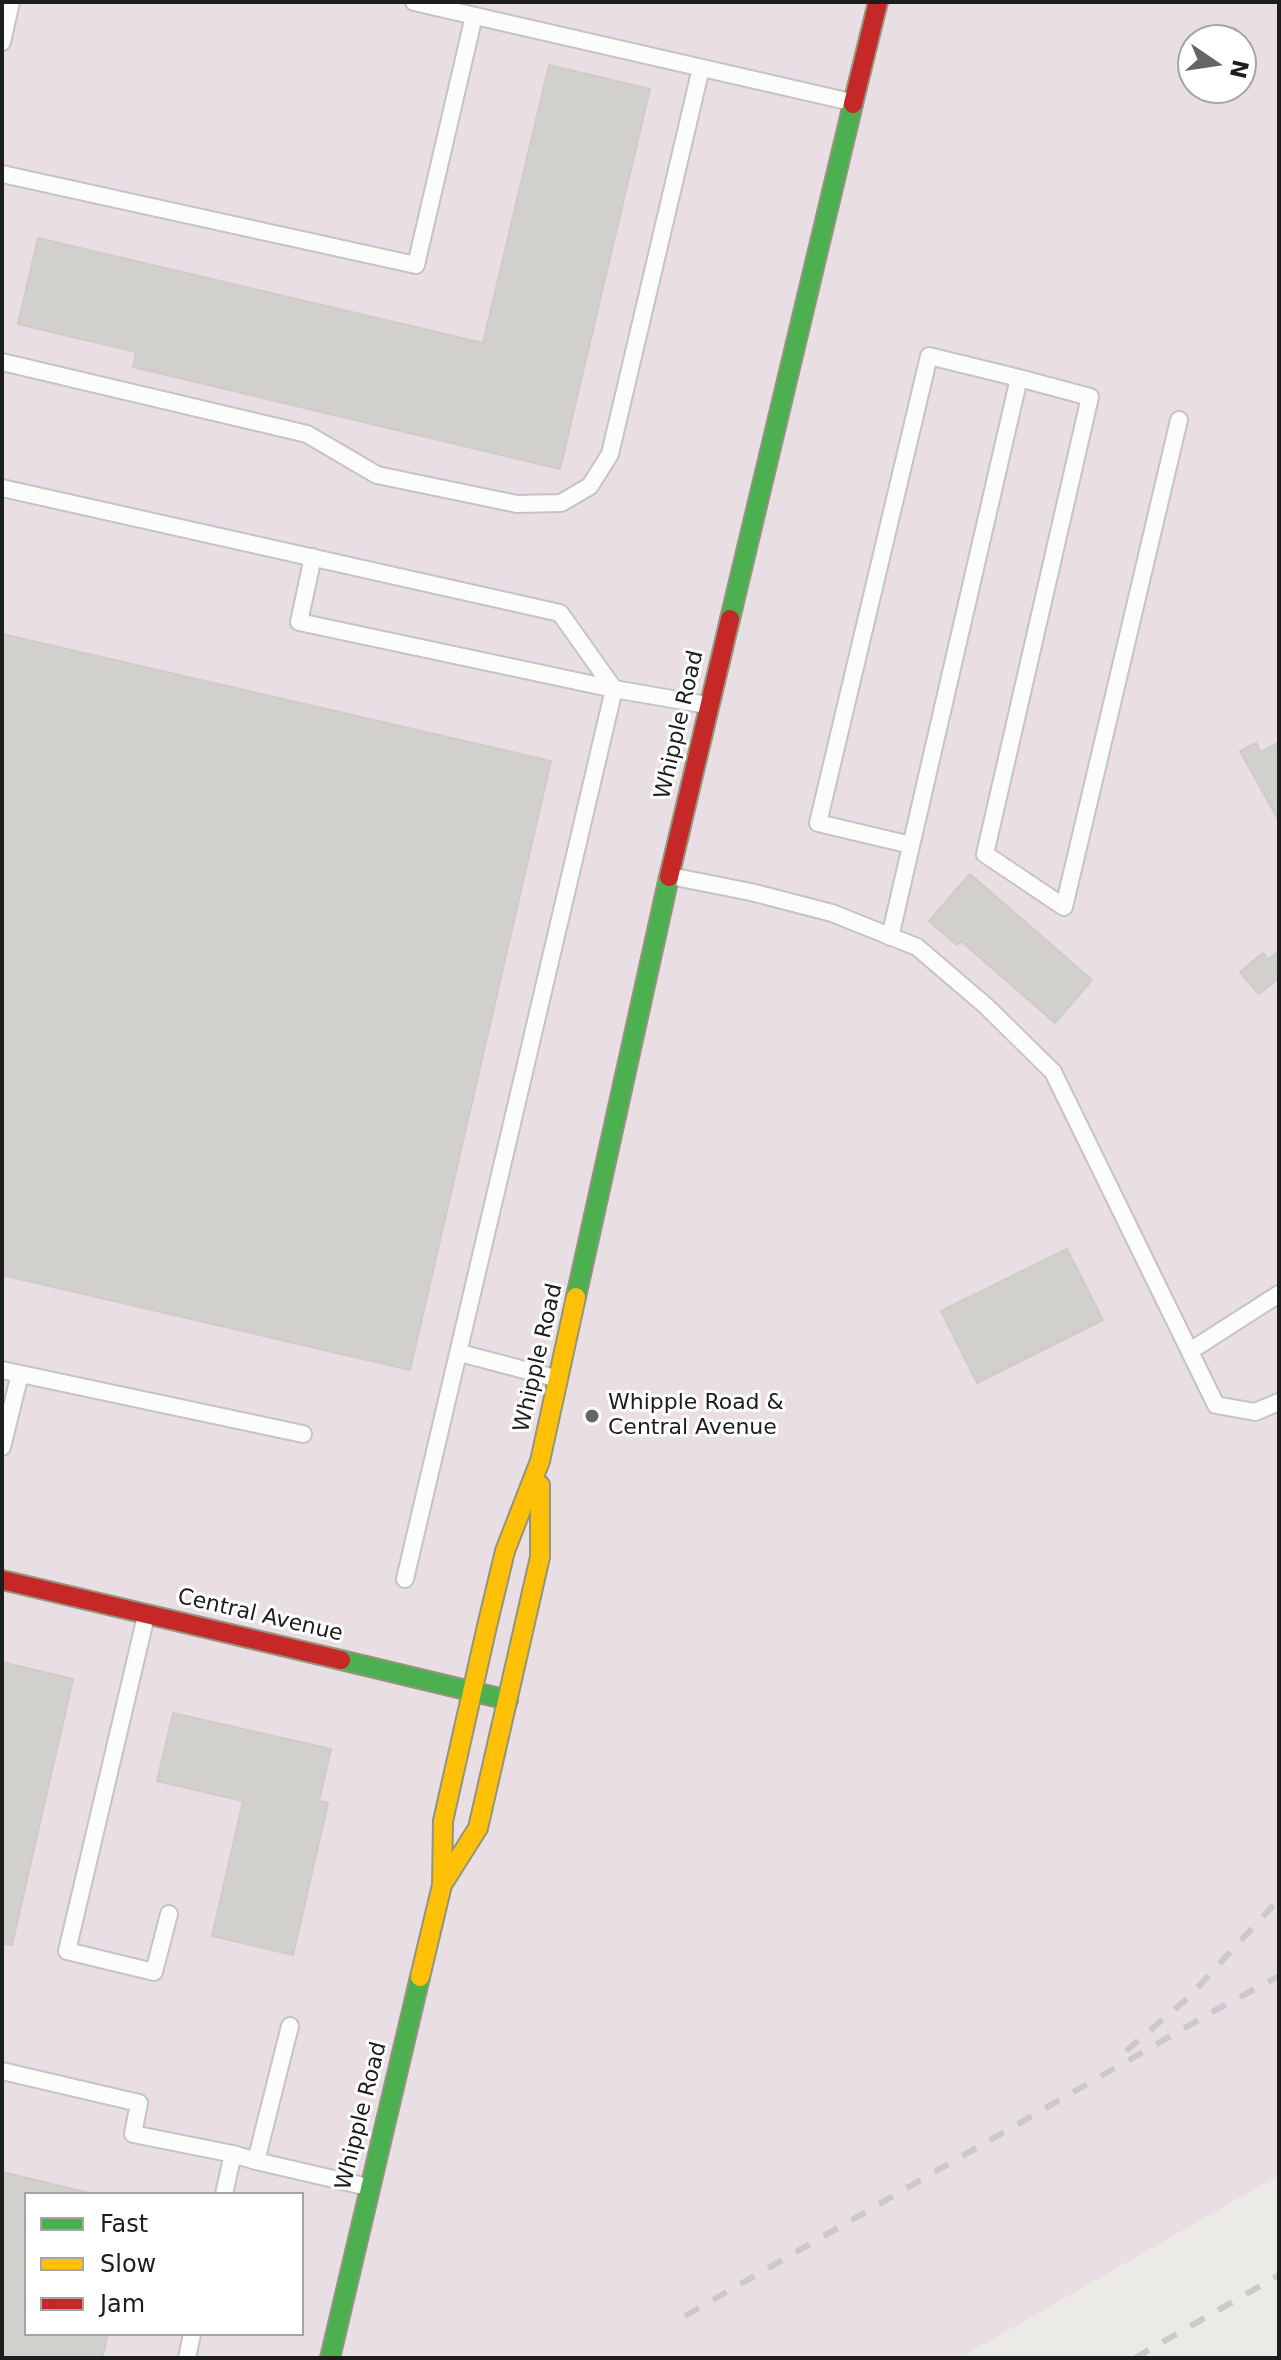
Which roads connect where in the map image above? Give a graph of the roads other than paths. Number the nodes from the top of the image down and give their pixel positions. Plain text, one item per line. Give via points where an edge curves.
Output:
1 (11, 2) edge
2 (414, 2) edge
3 (878, 2) edge
4 (474, 16) junction
5 (2, 42) edge
6 (701, 68) junction
7 (853, 102) junction
8 (2, 174) edge
9 (2, 362) edge
10 (1019, 378) junction
11 (1179, 420) dead end
12 (2, 488) edge
13 (313, 557) junction
14 (614, 689) junction
15 (710, 706) junction
16 (911, 845) junction
17 (669, 875) junction
18 (890, 937) junction
19 (1279, 1294) edge
20 (1190, 1351) junction
21 (460, 1353) junction
22 (2, 1370) edge
23 (20, 1374) junction
24 (559, 1379) junction
25 (1279, 1402) edge
26 (303, 1434) dead end
27 (2, 1447) edge
28 (540, 1461) junction
29 (405, 1579) dead end
30 (2, 1580) edge
31 (147, 1614) junction
32 (473, 1692) junction
33 (508, 1700) junction
34 (442, 1885) junction
35 (169, 1914) dead end
36 (290, 2026) dead end
37 (2, 2071) edge
38 (233, 2154) junction
39 (256, 2161) junction
40 (369, 2187) junction
41 (224, 2192) edge
42 (192, 2336) edge
43 (187, 2358) edge
44 (330, 2358) edge

1 - 5 lane
2 - 4 lane
3 - 7 main road, Whipple Road
4 - 6 lane
4 - 8 lane via 416,265
6 - 7 lane
6 - 9 lane via 610,454 590,486 561,503 517,504 377,475 307,434
7 - 15 main road, Whipple Road
10 - 11 lane via 1090,397 985,854 1064,907
10 - 16 lane
10 - 16 lane via 929,356 818,823
12 - 13 lane
13 - 14 lane via 560,613
13 - 14 lane via 299,622
14 - 15 lane
14 - 21 lane
15 - 17 main road, Whipple Road
16 - 18 lane
17 - 18 lane via 832,913
17 - 24 main road, Whipple Road
18 - 20 lane via 917,947 1053,1072
19 - 20 lane
20 - 25 lane via 1216,1405 1255,1412
21 - 24 lane
21 - 29 lane
22 - 23 lane
23 - 26 lane
23 - 27 lane
24 - 28 main road, Whipple Road
28 - 32 main road, Whipple Road via 505,1551
28 - 33 main road, Whipple Road via 540,1557
30 - 31 main road, Central Avenue
31 - 32 main road, Central Avenue
31 - 35 lane via 67,1951 154,1972
32 - 33 main road, Central Avenue
32 - 34 main road, Whipple Road via 443,1821
33 - 34 main road, Whipple Road via 478,1828
34 - 40 main road, Whipple Road
36 - 39 lane
37 - 38 lane via 139,2103 133,2134
38 - 39 lane
38 - 41 lane
39 - 40 lane
40 - 44 main road, Whipple Road
42 - 43 lane

